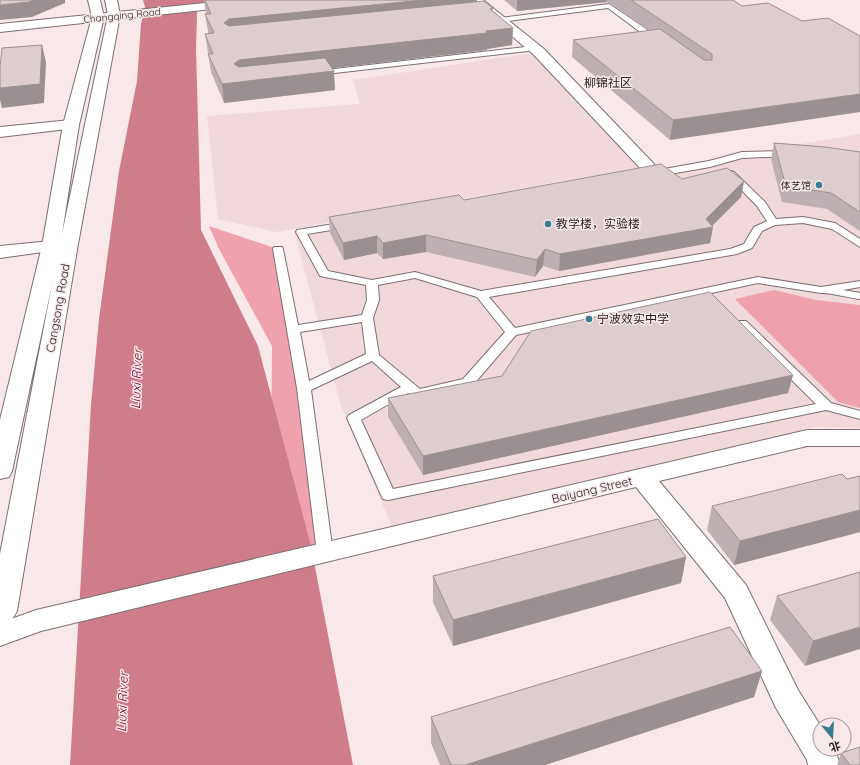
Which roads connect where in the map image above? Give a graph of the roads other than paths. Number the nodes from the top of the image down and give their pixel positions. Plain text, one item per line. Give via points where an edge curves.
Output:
1 (268, 0) edge
2 (476, 0) edge
3 (108, 9) edge
4 (492, 16) junction
5 (0, 28) edge
6 (666, 47) edge
7 (534, 48) junction
8 (312, 74) edge
9 (71, 125) junction
10 (0, 132) edge
11 (800, 153) edge
12 (718, 162) junction
13 (643, 171) joint
14 (773, 222) junction
15 (356, 223) edge
16 (860, 244) edge
17 (50, 246) junction
18 (278, 249) dead end
19 (0, 252) edge
20 (372, 283) junction
21 (860, 284) edge
22 (708, 290) junction
23 (822, 290) junction
24 (481, 295) junction
25 (860, 296) edge
26 (719, 301) edge
27 (367, 318) junction
28 (736, 318) edge
29 (293, 329) junction
30 (512, 332) junction
31 (373, 356) junction
32 (410, 387) junction
33 (304, 388) junction
34 (826, 406) junction
35 (860, 415) edge
36 (860, 438) edge
37 (0, 471) edge
38 (642, 478) junction
39 (325, 553) junction
40 (0, 615) edge
41 (0, 635) edge
42 (824, 765) edge

1 - 3 main road, Changqing Road via 188,8
2 - 4 main road
3 - 5 main road, Changqing Road
3 - 9 main road, Cangsong Road
3 - 40 main road, Cangsong Road via 69,244 3,611
4 - 6 lane via 609,6
4 - 7 main road
7 - 8 lane
7 - 13 main road
9 - 10 main road
9 - 17 main road, Cangsong Road
11 - 12 lane via 742,156
12 - 13 lane
12 - 14 lane via 761,204
14 - 16 lane via 802,220 835,226
14 - 24 lane via 758,229 748,246 733,252
15 - 20 lane via 301,232 324,274
17 - 19 main road
17 - 37 main road, Cangsong Road
18 - 29 lane
20 - 24 lane via 415,274
20 - 27 lane via 373,300
21 - 23 lane
22 - 23 lane via 758,280
22 - 26 lane
22 - 30 lane
23 - 25 lane
24 - 30 lane
27 - 29 lane
27 - 31 lane
28 - 34 lane
29 - 33 lane
30 - 32 lane via 468,382 417,394
31 - 32 lane
31 - 33 lane
32 - 34 lane via 354,418 388,495
33 - 39 lane
34 - 35 lane
36 - 38 main road, Baiyang Street via 807,438
38 - 39 main road, Baiyang Street
38 - 42 main road via 736,592 787,699 823,757
39 - 41 main road, Baiyang Street via 36,621

